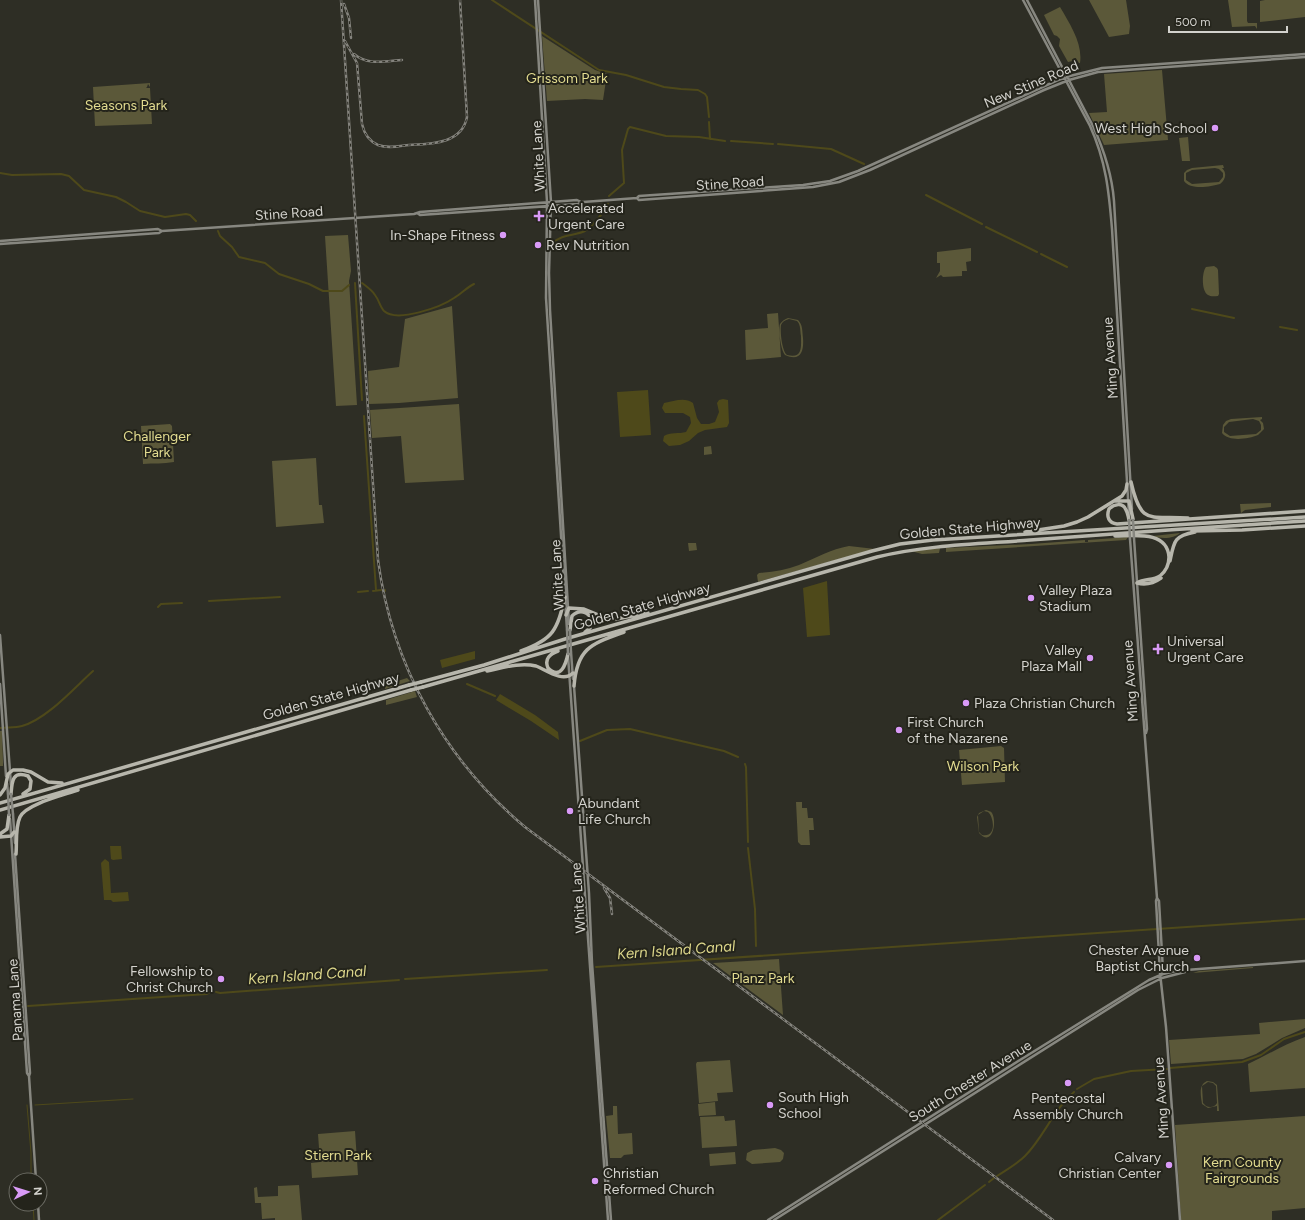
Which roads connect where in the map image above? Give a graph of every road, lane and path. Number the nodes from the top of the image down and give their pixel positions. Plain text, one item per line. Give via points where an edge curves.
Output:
1 (537, 0) edge
2 (1023, 0) edge
3 (1027, 0) edge
4 (538, 25) junction
5 (538, 36) junction
6 (1305, 54) edge
7 (538, 55) junction
8 (1305, 57) edge
9 (1178, 63) junction
10 (1162, 64) junction
11 (1165, 67) junction
12 (1153, 68) junction
13 (543, 70) junction
14 (1065, 77) junction
15 (1067, 81) junction
16 (1092, 132) junction
17 (1102, 146) junction
18 (546, 168) junction
19 (1108, 174) junction
20 (550, 179) junction
21 (826, 183) junction
22 (671, 194) junction
23 (637, 198) junction
24 (658, 198) junction
25 (547, 202) junction
26 (551, 202) junction
27 (581, 202) junction
28 (525, 204) junction
29 (547, 206) junction
30 (551, 206) junction
31 (481, 209) junction
32 (509, 209) junction
33 (417, 214) junction
34 (162, 231) junction
35 (130, 232) junction
36 (547, 232) junction
37 (68, 236) junction
38 (112, 236) junction
39 (37, 238) junction
40 (56, 240) junction
41 (0, 241) edge
42 (23, 242) junction
43 (0, 244) edge
44 (1115, 244) junction
45 (550, 247) junction
46 (546, 271) junction
47 (549, 288) junction
48 (548, 310) junction
49 (1119, 335) junction
50 (1123, 351) junction
51 (1120, 355) junction
52 (1124, 371) junction
53 (1124, 389) junction
54 (559, 479) junction
55 (1129, 483) junction
56 (560, 496) junction
57 (1128, 500) junction
58 (1115, 501) junction
59 (1305, 511) edge
60 (1305, 517) edge
61 (1131, 519) junction
62 (1197, 519) junction
63 (1305, 521) edge
64 (1305, 526) edge
65 (1166, 530) junction
66 (1201, 531) junction
67 (561, 533) junction
68 (1008, 535) junction
69 (1090, 535) junction
70 (565, 549) junction
71 (1135, 583) junction
72 (565, 597) junction
73 (1134, 598) junction
74 (569, 608) junction
75 (1139, 608) junction
76 (663, 611) junction
77 (566, 615) junction
78 (649, 623) junction
79 (568, 630) junction
80 (0, 635) edge
81 (565, 639) junction
82 (572, 645) junction
83 (570, 653) junction
84 (1, 655) edge
85 (484, 664) junction
86 (1139, 664) junction
87 (480, 671) junction
88 (1143, 673) junction
89 (571, 675) junction
90 (0, 684) edge
91 (574, 686) junction
92 (1, 696) edge
93 (1142, 700) junction
94 (1146, 709) junction
95 (6, 714) junction
96 (575, 725) junction
97 (5, 726) junction
98 (5, 730) junction
99 (1146, 733) junction
100 (10, 772) junction
101 (96, 775) junction
102 (6, 777) junction
103 (93, 783) junction
104 (10, 794) junction
105 (0, 795) edge
106 (0, 803) edge
107 (0, 811) edge
108 (11, 814) junction
109 (14, 832) junction
110 (0, 834) edge
111 (11, 836) junction
112 (0, 837) edge
113 (16, 854) junction
114 (582, 856) junction
115 (586, 866) junction
116 (584, 876) junction
117 (14, 890) junction
118 (585, 893) junction
119 (589, 893) junction
120 (19, 904) junction
121 (586, 909) junction
122 (590, 909) junction
123 (590, 921) junction
124 (587, 922) junction
125 (591, 932) junction
126 (17, 933) junction
127 (21, 939) junction
128 (18, 945) junction
129 (22, 952) junction
130 (1305, 961) edge
131 (1161, 977) junction
132 (592, 1006) junction
133 (596, 1021) junction
134 (596, 1057) junction
135 (600, 1067) junction
136 (29, 1076) junction
137 (35, 1172) edge
138 (608, 1220) edge
139 (611, 1220) edge
140 (768, 1220) edge
141 (774, 1220) edge
142 (1180, 1220) edge

1 - 4 main road, White Lane
1 - 4 main road, White Lane
2 - 14 main road, Ming Avenue
3 - 14 main road, Ming Avenue
4 - 5 main road, White Lane
5 - 7 main road, White Lane
5 - 13 main road, White Lane
6 - 9 main road, New Stine Road
7 - 13 main road
7 - 18 main road, White Lane
8 - 11 main road, New Stine Road
9 - 10 main road, New Stine Road
9 - 11 main road
10 - 12 main road
10 - 14 main road, New Stine Road via 1102,68
11 - 12 main road, New Stine Road
12 - 15 main road, New Stine Road via 1102,71
13 - 20 main road, White Lane
14 - 15 main road, Ming Avenue
14 - 21 main road, New Stine Road via 858,171
15 - 16 main road, Ming Avenue
15 - 17 main road, Ming Avenue
15 - 21 main road, New Stine Road via 858,175
16 - 17 main road
16 - 19 main road, Ming Avenue
17 - 19 main road, Ming Avenue
18 - 20 main road
18 - 25 main road, White Lane
19 - 44 main road, Ming Avenue
19 - 44 main road, Ming Avenue via 1112,185
20 - 26 main road, White Lane
21 - 22 main road, Stine Road
21 - 24 main road, Stine Road via 803,188
22 - 23 main road, Stine Road
22 - 24 main road
23 - 24 main road, Stine Road
23 - 27 main road, Stine Road
25 - 26 main road, Stine Road
25 - 28 main road, Stine Road
25 - 29 main road, White Lane
26 - 27 main road, Stine Road
26 - 30 main road, White Lane
27 - 30 main road, Stine Road
28 - 31 main road, Stine Road
28 - 32 main road
29 - 30 main road, Stine Road
29 - 32 main road, Stine Road
29 - 36 main road, White Lane
30 - 45 main road, White Lane
31 - 32 main road, Stine Road
31 - 33 main road, Stine Road via 469,212
31 - 33 main road, Stine Road
33 - 34 main road, Stine Road
34 - 35 main road, Stine Road via 158,229
34 - 38 main road, Stine Road
35 - 37 main road, Stine Road
35 - 38 main road
36 - 45 main road
36 - 46 main road, White Lane
37 - 39 main road, Stine Road
37 - 40 main road
38 - 40 main road, Stine Road
39 - 41 main road, Stine Road
39 - 42 main road
40 - 42 main road, Stine Road
42 - 43 main road, Stine Road
44 - 49 main road, Ming Avenue
44 - 50 main road, Ming Avenue
45 - 47 main road, White Lane
46 - 47 main road
46 - 48 main road, White Lane via 545,292
47 - 48 main road, White Lane
48 - 54 main road, White Lane via 551,325
48 - 54 main road, White Lane via 556,464
49 - 50 main road
49 - 51 main road, Ming Avenue
50 - 52 main road, Ming Avenue
51 - 52 main road
51 - 53 main road, Ming Avenue
52 - 53 main road, Ming Avenue
53 - 55 main road, Ming Avenue
53 - 55 main road, Ming Avenue
54 - 56 main road, White Lane
55 - 57 main road, Ming Avenue
55 - 58 highway via 1123,494
55 - 61 main road, Ming Avenue
55 - 62 highway via 1136,503 1148,515 1156,518
56 - 67 main road, White Lane
56 - 70 main road, White Lane
57 - 58 highway
57 - 61 highway
58 - 68 highway via 1070,524
59 - 62 highway
60 - 68 highway, Golden State Highway
61 - 62 highway via 1122,505 1109,509 1109,519 1116,524
61 - 71 main road, Ming Avenue, bridge
63 - 65 highway, Golden State Highway
64 - 66 highway
65 - 66 highway
65 - 69 highway, Golden State Highway
66 - 71 highway via 1184,534 1177,539 1169,568 1161,578 1151,583
67 - 70 main road
67 - 72 main road, White Lane
68 - 76 highway, Golden State Highway via 933,540 890,547
69 - 71 highway via 1147,535 1153,536 1166,547 1169,560 1165,570 1157,578
69 - 78 highway, Golden State Highway via 905,551
70 - 74 main road, White Lane
71 - 73 main road, Ming Avenue
71 - 75 main road, Ming Avenue
72 - 77 main road, White Lane
72 - 85 highway via 558,623 546,639
73 - 75 main road
73 - 86 main road, Ming Avenue
74 - 76 highway via 584,609 616,619
74 - 77 highway
74 - 79 main road, White Lane
75 - 88 main road, Ming Avenue
76 - 81 highway, Golden State Highway
77 - 79 main road, White Lane
78 - 82 highway, Golden State Highway
78 - 91 highway via 591,646 578,663
79 - 81 highway via 576,613 584,612 590,616 592,624 589,629
79 - 83 main road, White Lane, bridge
80 - 84 main road, Panama Lane
81 - 85 highway, Golden State Highway
82 - 83 highway via 550,655 547,663 549,670 562,670
82 - 87 highway, Golden State Highway
83 - 89 main road, White Lane
84 - 95 main road, Panama Lane
85 - 101 highway, Golden State Highway, bridge
86 - 88 main road
86 - 93 main road, Ming Avenue
87 - 89 highway via 527,665 557,675
87 - 103 highway, Golden State Highway, bridge
88 - 94 main road, Ming Avenue
89 - 91 main road, White Lane
89 - 96 main road, White Lane
90 - 92 main road, Panama Lane
91 - 96 main road, White Lane
92 - 95 main road
92 - 97 main road, Panama Lane
93 - 94 main road
93 - 99 main road, Ming Avenue
94 - 99 main road, Ming Avenue
95 - 97 main road, Panama Lane
96 - 114 main road, White Lane
96 - 115 main road, White Lane
97 - 98 main road, Panama Lane
98 - 100 main road, Panama Lane
98 - 102 main road, Panama Lane
99 - 131 main road, Ming Avenue
100 - 101 highway via 26,771 54,784
100 - 102 highway
100 - 104 main road, Panama Lane
101 - 106 highway, Golden State Highway
102 - 104 main road, Panama Lane
102 - 105 highway via 5,788
103 - 107 highway, Golden State Highway
103 - 113 highway via 24,812 18,825
104 - 106 highway via 15,777 20,774 28,776 31,784 29,791
104 - 108 main road, Panama Lane, bridge
108 - 109 main road, Panama Lane
108 - 110 highway via 7,829
108 - 111 main road, Panama Lane
109 - 111 highway
109 - 113 main road, Panama Lane
111 - 112 highway
111 - 117 main road, Panama Lane
113 - 120 main road, Panama Lane
114 - 115 main road
114 - 116 main road, White Lane
115 - 119 main road, White Lane
116 - 118 main road, White Lane
116 - 119 main road
117 - 120 main road
117 - 126 main road, Panama Lane
118 - 121 main road, White Lane
118 - 122 main road
119 - 122 main road, White Lane
120 - 127 main road, Panama Lane
121 - 123 main road
121 - 124 main road, White Lane
122 - 123 main road, White Lane
123 - 125 main road, White Lane
124 - 125 main road
124 - 132 main road, White Lane
125 - 133 main road, White Lane
126 - 127 main road
126 - 128 main road, Panama Lane
127 - 129 main road, Panama Lane
128 - 129 main road
128 - 136 main road, Panama Lane
129 - 136 main road, Panama Lane
130 - 131 main road, South Chester Avenue via 1184,969
131 - 140 main road, South Chester Avenue via 1136,987
131 - 141 main road, South Chester Avenue
131 - 142 main road, Ming Avenue
132 - 133 main road
132 - 134 main road, White Lane
133 - 135 main road, White Lane
134 - 135 main road
134 - 138 main road, White Lane
135 - 139 main road, White Lane
136 - 137 main road, Panama Lane

